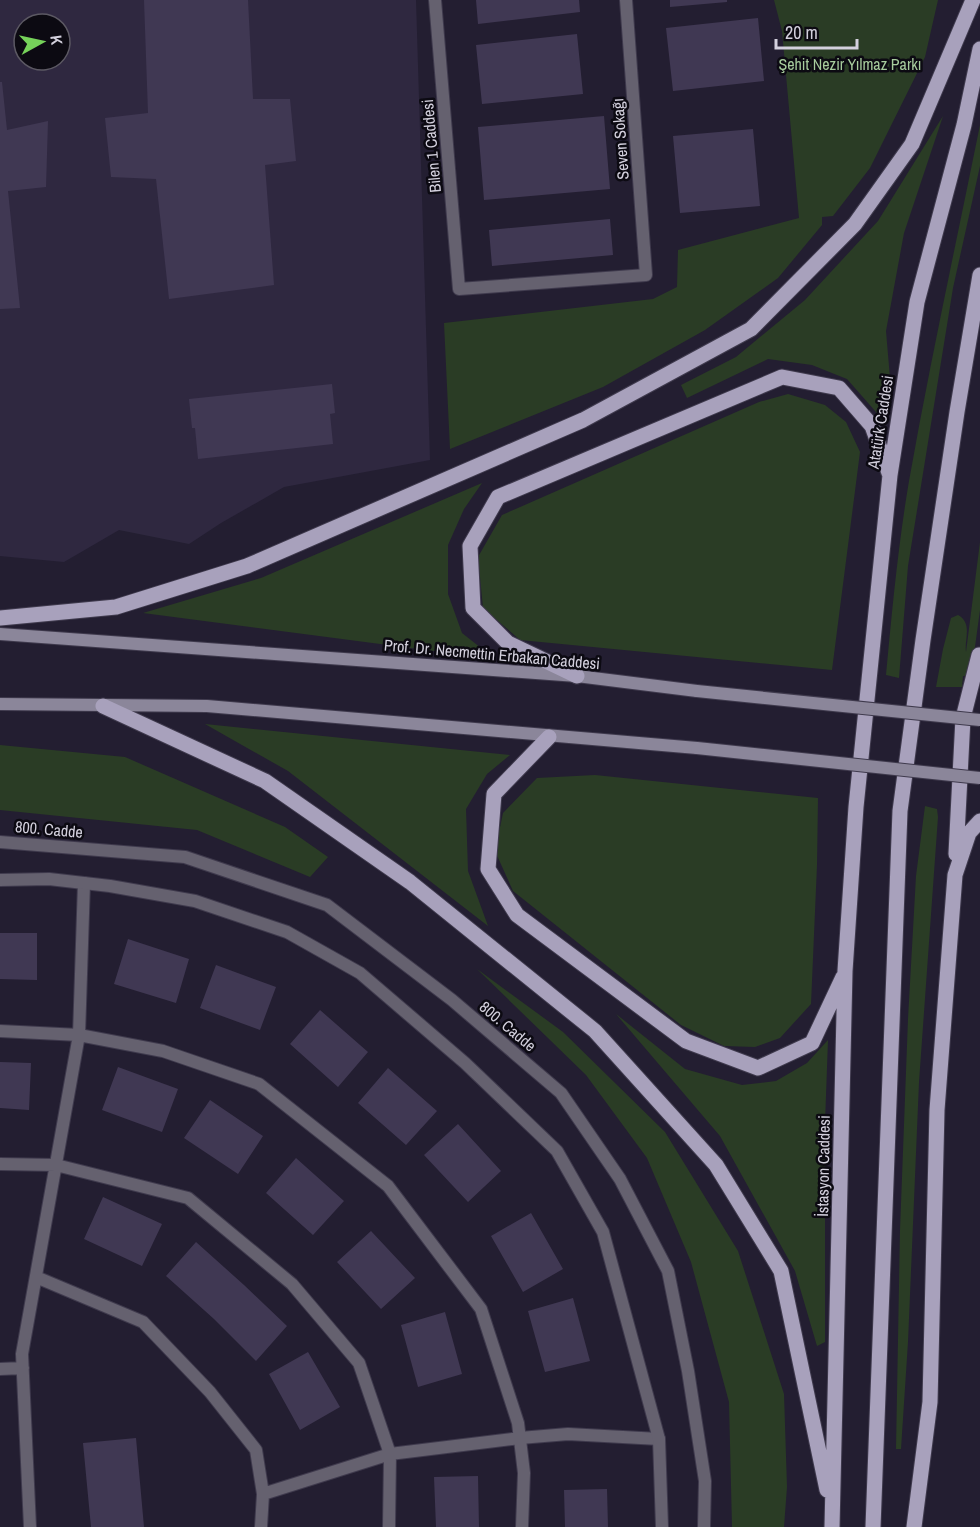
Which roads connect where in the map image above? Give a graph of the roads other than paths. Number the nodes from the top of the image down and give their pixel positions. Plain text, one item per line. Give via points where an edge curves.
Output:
1 (435, 0) edge
2 (626, 0) edge
3 (973, 0) edge
4 (980, 49) edge
5 (646, 275) joint
6 (980, 275) edge
7 (890, 476) junction
8 (0, 618) edge
9 (0, 634) edge
10 (979, 652) edge
11 (577, 676) junction
12 (0, 704) edge
13 (103, 706) junction
14 (963, 718) junction
15 (980, 720) edge
16 (549, 737) junction
17 (960, 776) junction
18 (980, 778) edge
19 (855, 807) joint
20 (980, 821) edge
21 (0, 842) edge
22 (955, 875) junction
23 (0, 880) edge
24 (84, 883) junction
25 (845, 971) junction
26 (0, 1031) edge
27 (79, 1035) junction
28 (0, 1164) edge
29 (56, 1165) junction
30 (36, 1277) junction
31 (23, 1368) junction
32 (0, 1369) edge
33 (520, 1438) junction
34 (659, 1439) junction
35 (390, 1454) junction
36 (263, 1494) junction
37 (832, 1521) edge
38 (30, 1527) edge
39 (261, 1527) edge
40 (389, 1527) edge
41 (522, 1527) edge
42 (662, 1527) edge
43 (704, 1527) edge
44 (873, 1527) edge
45 (914, 1527) edge

1 - 5 street, Bilen 1 Caddesi via 459,289
2 - 5 street, Seven Sokağı
3 - 8 main road via 912,144 855,224 751,329 583,420 247,566 116,607
4 - 7 main road, Atatürk Caddesi via 917,302
6 - 44 main road via 900,812
7 - 11 main road via 872,426 839,388 782,377 498,497 470,546 473,608 508,643
7 - 19 main road, Atatürk Caddesi
9 - 11 main road, Prof. Dr. Necmettin Erbakan Caddesi
10 - 14 main road
11 - 14 main road, Prof. Dr. Necmettin Erbakan Caddesi, bridge
12 - 13 main road
13 - 16 main road via 207,706
13 - 37 main road via 266,781 410,882 595,1031 709,1156 781,1271
14 - 15 main road, Prof. Dr. Necmettin Erbakan Caddesi, bridge
14 - 17 main road
16 - 17 main road, bridge via 697,748
16 - 25 main road via 494,794 488,869 517,915 686,1041 758,1068 812,1043
17 - 18 main road, bridge
17 - 22 main road
19 - 25 main road, İstasyon Caddesi
20 - 22 main road via 969,833
21 - 43 street, 800. Cadde via 185,857 327,905 452,1000 561,1093 620,1179 668,1271 705,1481
22 - 45 main road via 937,1110 930,1402
23 - 24 street
24 - 27 street
24 - 34 street via 195,901 287,932 360,973 465,1063 557,1151 603,1232
25 - 37 main road, İstasyon Caddesi
26 - 27 street
27 - 29 street
27 - 33 street via 164,1051 259,1084 388,1186 481,1309
28 - 29 street
29 - 30 street
29 - 35 street via 188,1198 292,1284 359,1363
30 - 31 street
30 - 36 street via 143,1322 210,1392 256,1450
31 - 32 street
31 - 38 street
33 - 34 street via 568,1434
33 - 35 street
33 - 41 street via 524,1473
34 - 42 street
35 - 36 street
35 - 40 street
36 - 39 street

